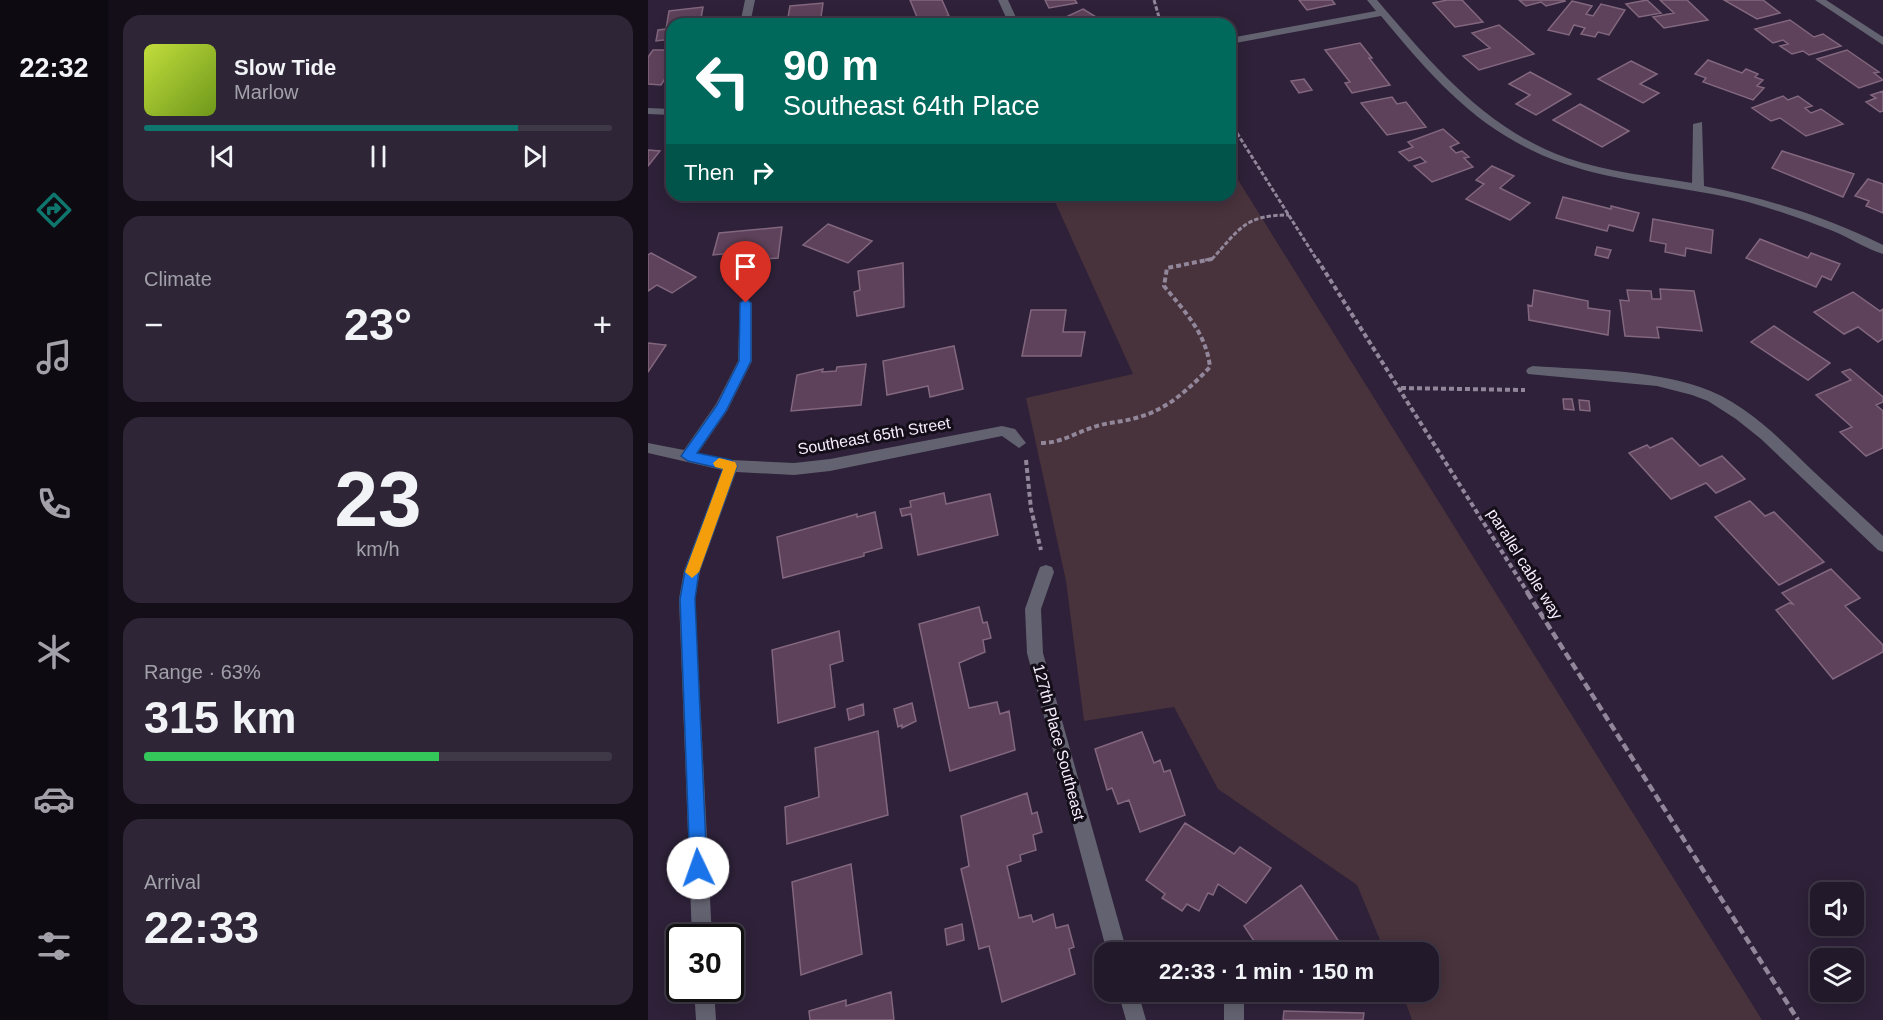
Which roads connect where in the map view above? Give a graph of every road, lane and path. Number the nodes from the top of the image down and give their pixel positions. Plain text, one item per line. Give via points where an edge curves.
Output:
1 (750, 0) edge
2 (1003, 0) edge
3 (1154, 0) edge
4 (1372, 0) edge
5 (1820, 0) edge
6 (1383, 13) junction
7 (746, 18) edge
8 (1011, 18) edge
9 (1159, 18) edge
10 (1236, 40) edge
11 (1883, 42) edge
12 (648, 111) edge
13 (666, 112) edge
14 (1698, 123) dead end
15 (1236, 131) edge
16 (1698, 188) junction
17 (1289, 215) junction
18 (1883, 250) edge
19 (746, 303) dead end
20 (1533, 372) joint
21 (1400, 388) junction
22 (1019, 443) joint
23 (648, 448) edge
24 (688, 456) junction
25 (1026, 458) dead end
26 (731, 466) junction
27 (1883, 546) edge
28 (1046, 572) joint
29 (701, 924) edge
30 (1114, 942) edge
31 (704, 1002) edge
32 (1131, 1002) edge
33 (1234, 1002) edge
34 (705, 1020) edge
35 (1136, 1020) edge
36 (1234, 1020) edge
37 (1798, 1020) edge

1 - 7 street
2 - 8 street
3 - 9 path
4 - 6 street
5 - 11 street
6 - 10 street
6 - 16 street via 1447,86 1522,143 1583,167
12 - 13 street
14 - 16 street
15 - 17 path, parallel cable way
16 - 18 street via 1797,214
17 - 21 path, parallel cable way
17 - 22 path via 1246,222 1212,259 1167,268 1164,286 1203,333 1209,348 1210,367 1197,381 1168,405 1144,416 1092,427 1061,443
19 - 24 street via 745,361 722,407
20 - 21 path via 1528,390
20 - 27 street via 1669,383 1741,413
21 - 37 path, parallel cable way
22 - 26 street, Southeast 65th Street via 1002,431 830,465 794,469
23 - 24 street, Southeast 65th Street
24 - 26 street, Southeast 65th Street
25 - 28 path via 1031,508
26 - 29 street via 692,571 687,599
28 - 30 street, 127th Place Southeast via 1033,609 1035,653
31 - 34 street
32 - 35 street
33 - 36 street

